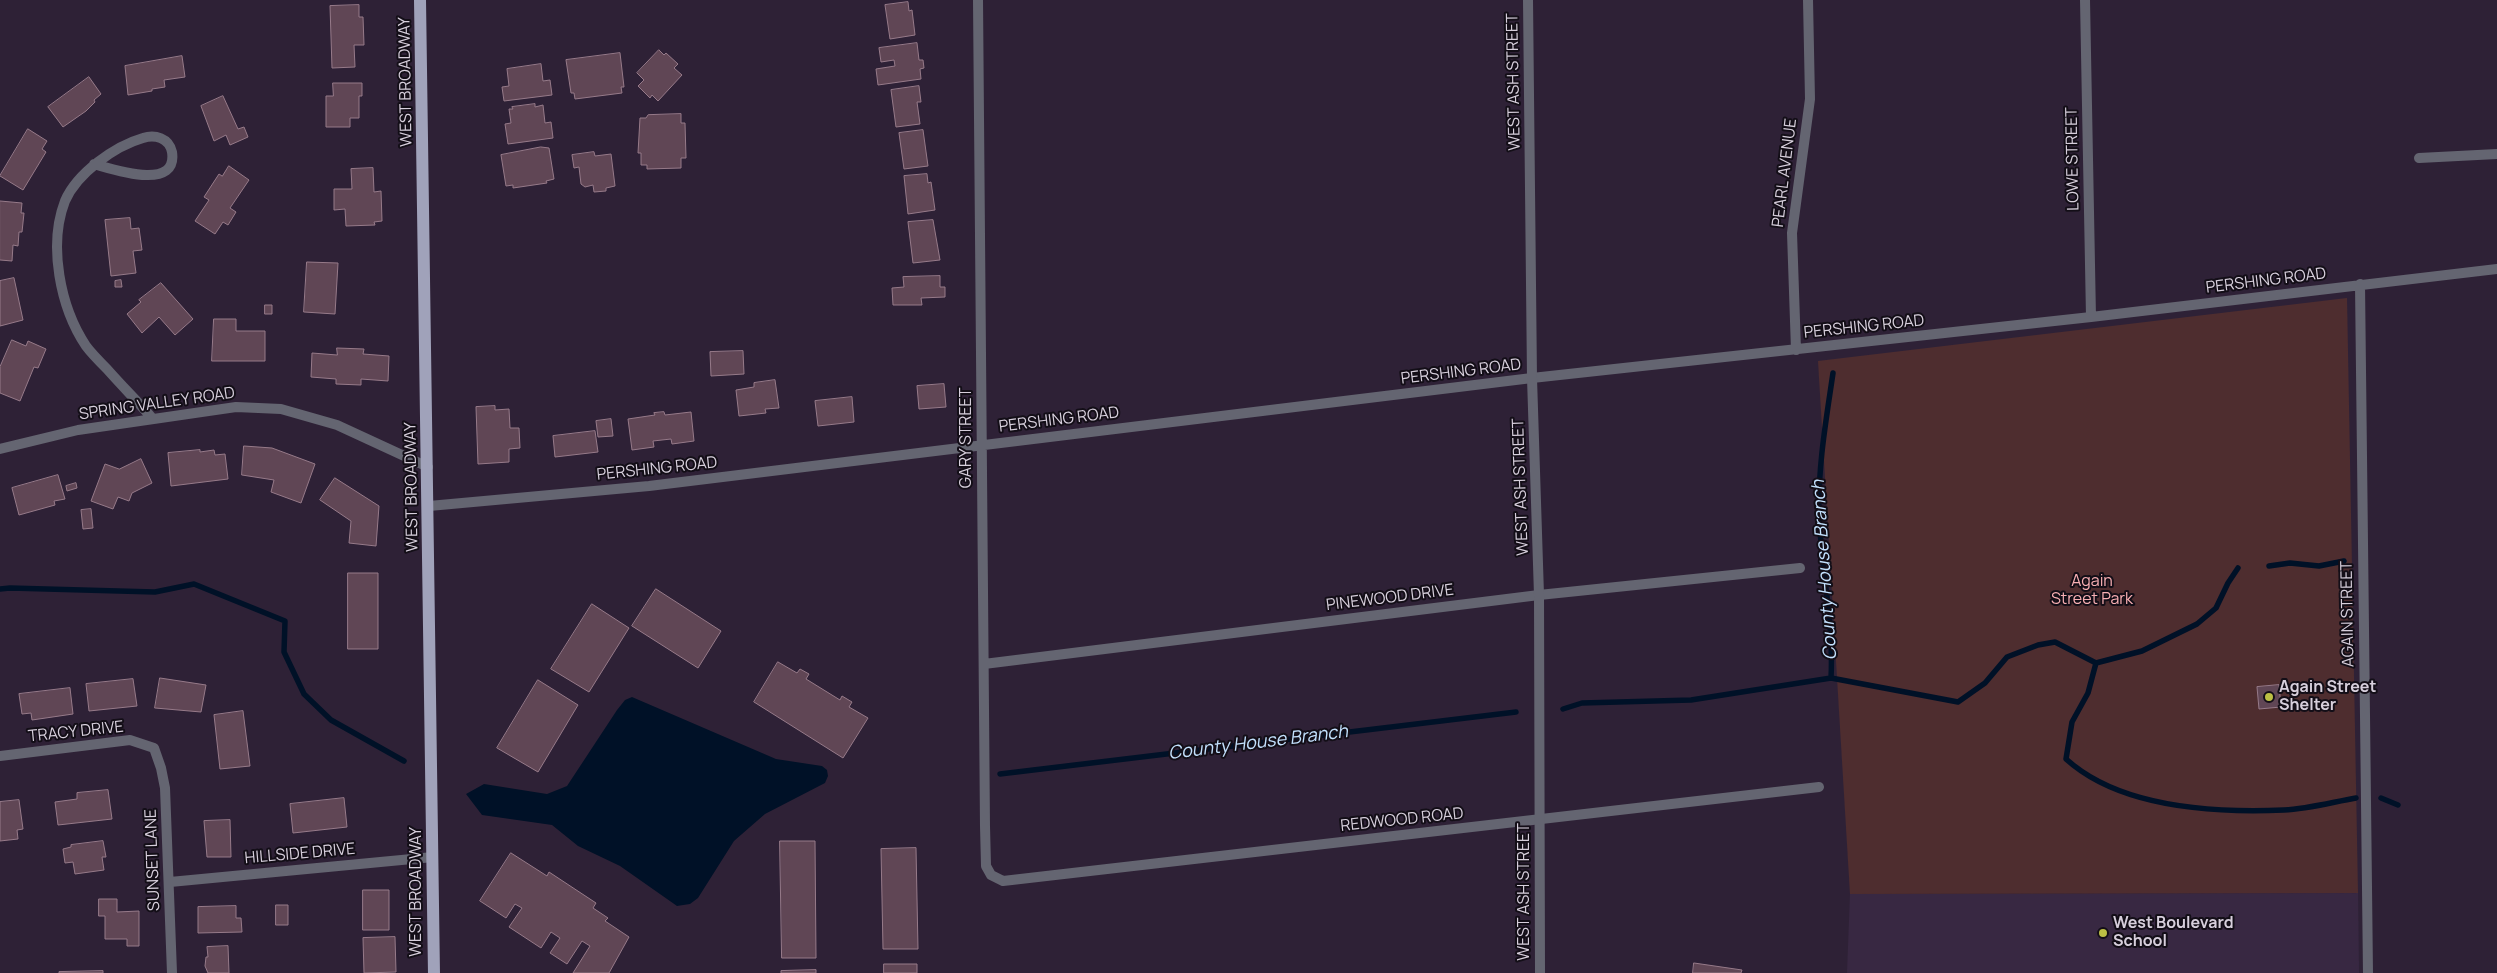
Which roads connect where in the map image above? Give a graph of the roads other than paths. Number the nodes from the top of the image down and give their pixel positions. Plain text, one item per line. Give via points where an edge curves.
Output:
1 (420, 0) edge
2 (978, 0) edge
3 (1528, 0) edge
4 (1808, 0) edge
5 (2086, 0) edge
6 (2497, 154) edge
7 (2419, 158) dead end
8 (94, 164) junction
9 (2497, 269) edge
10 (2360, 284) junction
11 (2091, 317) junction
12 (1796, 350) junction
13 (1532, 378) junction
14 (153, 419) junction
15 (982, 445) junction
16 (0, 449) edge
17 (428, 467) junction
18 (429, 506) junction
19 (1800, 568) dead end
20 (1539, 595) junction
21 (984, 664) junction
22 (154, 748) joint
23 (0, 756) edge
24 (1819, 787) dead end
25 (1539, 820) junction
26 (433, 857) junction
27 (991, 875) joint
28 (170, 882) junction
29 (172, 973) edge
30 (434, 973) edge
31 (1540, 973) edge
32 (2368, 973) edge

1 - 17 main road, WEST BROADWAY
2 - 15 street, GARY STREET
3 - 13 street, WEST ASH STREET
4 - 12 street, PEARL AVENUE via 1810,99 1792,233
5 - 11 street, LOWE STREET
6 - 7 street
8 - 8 street via 125,143 146,137 158,136 172,151 172,162 165,172 154,176 128,174
8 - 14 street via 66,200 57,233 60,280 86,347
9 - 10 street, PERSHING ROAD
10 - 11 street, PERSHING ROAD
10 - 32 street, AGAIN STREET
11 - 12 street, PERSHING ROAD
12 - 13 street, PERSHING ROAD
13 - 15 street, PERSHING ROAD
13 - 20 street, WEST ASH STREET
14 - 16 street, SPRING VALLEY ROAD via 78,430
14 - 17 street, SPRING VALLEY ROAD via 236,407 281,409 337,425
15 - 18 street, PERSHING ROAD via 649,486
15 - 21 street, GARY STREET
17 - 18 main road, WEST BROADWAY
18 - 26 main road, WEST BROADWAY
19 - 20 street, PINEWOOD DRIVE
20 - 21 street, PINEWOOD DRIVE
20 - 25 street, WEST ASH STREET
21 - 27 street, GARY STREET via 986,866
22 - 23 street, TRACY DRIVE via 130,740
22 - 28 street, SUNSET LANE via 165,788
24 - 25 street, REDWOOD ROAD
25 - 27 street, REDWOOD ROAD via 1002,881
25 - 31 street, WEST ASH STREET
26 - 28 street, HILLSIDE DRIVE
26 - 30 main road, WEST BROADWAY
28 - 29 street, SUNSET LANE

